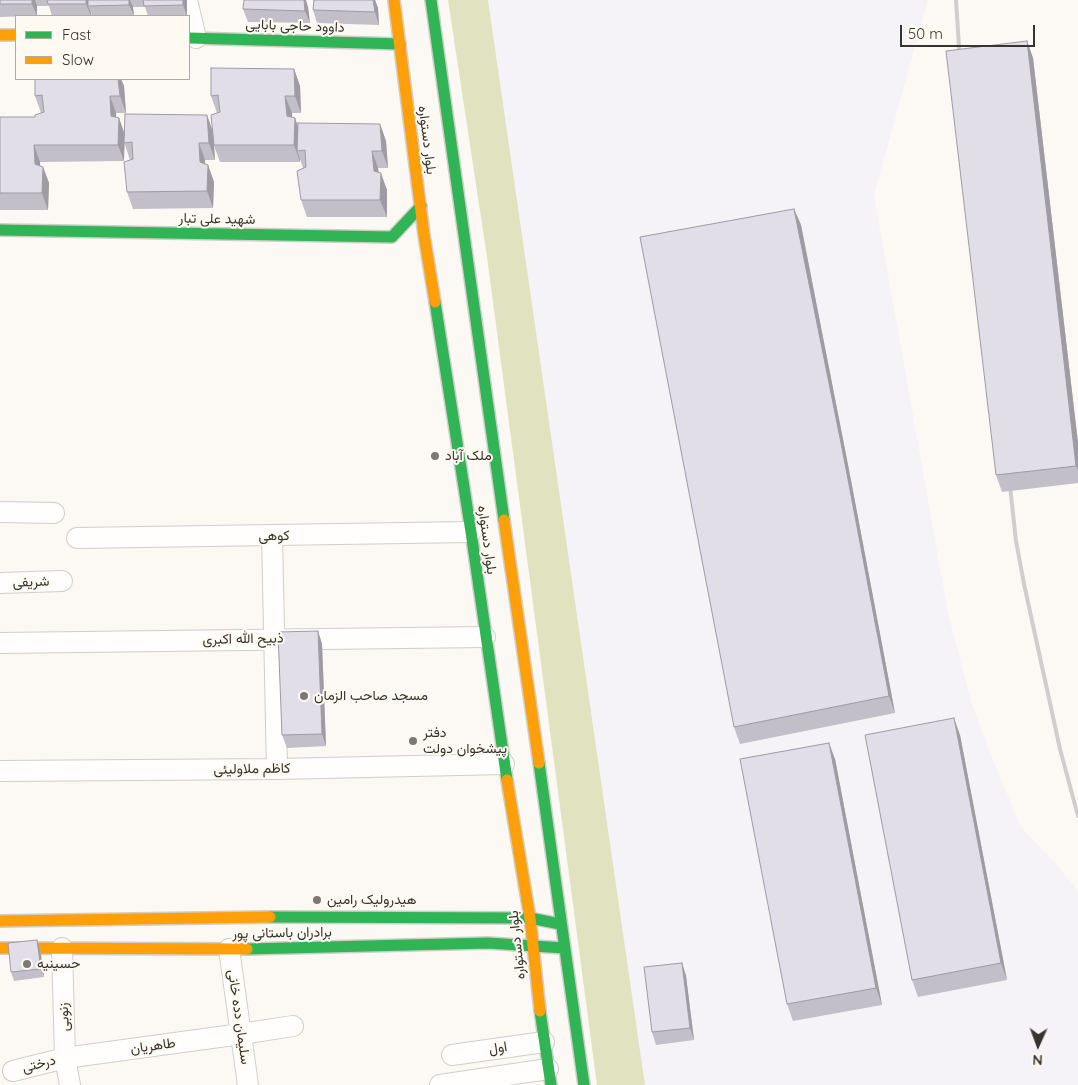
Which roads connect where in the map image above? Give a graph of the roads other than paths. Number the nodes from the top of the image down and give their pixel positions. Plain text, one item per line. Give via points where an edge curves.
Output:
1 (187, 0) edge
2 (394, 0) edge
3 (431, 0) edge
4 (189, 15) edge
5 (190, 23) edge
6 (0, 34) edge
7 (15, 35) edge
8 (192, 38) edge
9 (400, 44) junction
10 (421, 206) junction
11 (0, 230) edge
12 (0, 512) edge
13 (54, 513) dead end
14 (471, 532) junction
15 (272, 536) junction
16 (77, 538) dead end
17 (62, 581) dead end
18 (0, 583) edge
19 (485, 637) junction
20 (274, 638) junction
21 (0, 643) edge
22 (504, 764) junction
23 (277, 769) junction
24 (0, 772) edge
25 (530, 918) junction
26 (0, 921) edge
27 (560, 924) junction
28 (533, 947) junction
29 (0, 948) edge
30 (62, 948) junction
31 (564, 948) junction
32 (229, 949) junction
33 (293, 1026) dead end
34 (241, 1034) junction
35 (544, 1042) junction
36 (452, 1056) dead end
37 (65, 1058) junction
38 (13, 1071) dead end
39 (549, 1077) edge
40 (70, 1085) edge
41 (248, 1085) edge
42 (440, 1085) edge
43 (584, 1085) edge

1 - 4 street
2 - 9 main road, بلوار دستواره
3 - 27 main road, بلوار دستواره
5 - 8 street
6 - 7 main road
8 - 9 main road, داوود حاجی بابایی
9 - 10 main road, بلوار دستواره
10 - 11 main road, شهید علی تبار via 392,237
10 - 14 main road, بلوار دستواره
12 - 13 street
14 - 15 street, کوهی
14 - 19 main road, بلوار دستواره
15 - 16 street, کوهی
15 - 20 street
17 - 18 street, شریفی
19 - 20 street, ذبیح الله اکبری
19 - 22 main road, بلوار دستواره
20 - 21 street, ذبیح الله اکبری
20 - 23 street
22 - 23 street, کاظم ملاولیئی
22 - 25 main road, بلوار دستواره
23 - 24 street, کاظم ملاولیئی
25 - 26 main road, برادران باستانی پور via 226,917
25 - 27 main road, برادران باستانی پور
25 - 28 main road, بلوار دستواره
27 - 31 main road, بلوار دستواره
28 - 31 main road, برادران باستانی پور
28 - 32 main road, برادران باستانی پور via 488,943
28 - 35 main road, بلوار دستواره
29 - 30 main road, برادران باستانی پور
30 - 32 main road, برادران باستانی پور
30 - 37 street, زنوبی
31 - 43 main road, بلوار دستواره
32 - 34 street, سلیمان دده خانی
33 - 34 street
34 - 37 street, طاهریان
34 - 41 street, سلیمان دده خانی
35 - 36 street, اول
35 - 39 main road, بلوار دستواره
37 - 38 street, درختی
37 - 40 street, زنوبی
39 - 42 street

